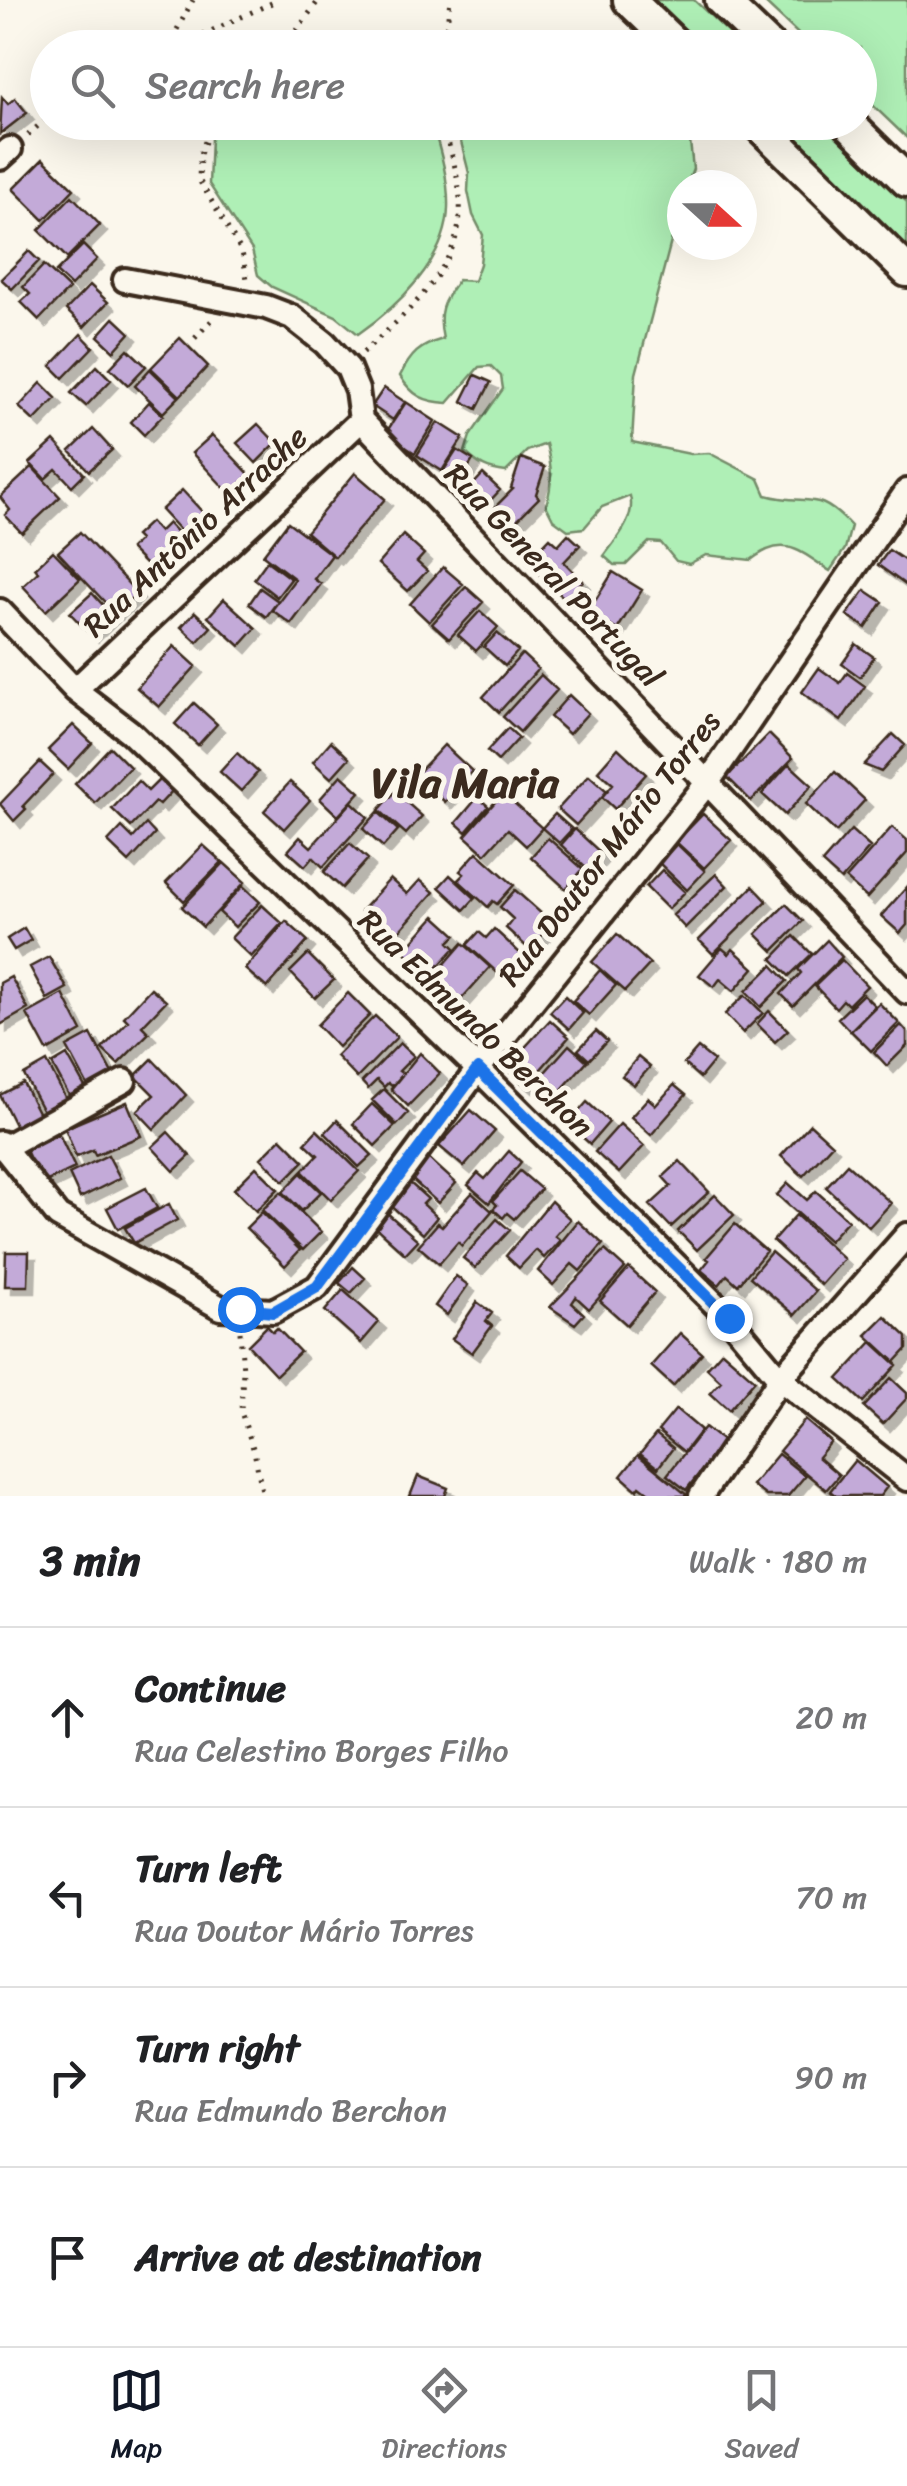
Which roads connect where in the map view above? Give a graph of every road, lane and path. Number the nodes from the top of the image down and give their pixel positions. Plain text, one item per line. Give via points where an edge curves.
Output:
1 (193, 0) edge
2 (278, 0) edge
3 (319, 0) edge
4 (450, 0) edge
5 (629, 0) edge
6 (721, 0) edge
7 (179, 30) edge
8 (211, 30) edge
9 (297, 30) edge
10 (446, 30) edge
11 (660, 30) edge
12 (752, 30) edge
13 (206, 140) edge
14 (447, 140) edge
15 (774, 140) edge
16 (865, 140) edge
17 (907, 181) edge
18 (907, 271) edge
19 (125, 280) dead end
20 (231, 301) junction
21 (194, 338) dead end
22 (363, 352) dead end
23 (361, 420) junction
24 (907, 491) edge
25 (898, 520) edge
26 (0, 611) edge
27 (75, 690) junction
28 (708, 782) junction
29 (907, 992) edge
30 (478, 1069) junction
31 (124, 1081) dead end
32 (2, 1146) edge
33 (907, 1236) edge
34 (240, 1309) junction
35 (780, 1379) junction
36 (907, 1479) edge
37 (263, 1496) edge
38 (701, 1496) edge

1 - 7 path
2 - 8 path
3 - 9 path
4 - 10 path
5 - 11 street
6 - 12 street
13 - 20 path via 199,180 242,252 247,280
14 - 22 path via 460,216 448,254 423,294
15 - 18 street
16 - 17 street
19 - 20 street
20 - 21 path
20 - 23 street via 292,317 325,343 348,368
23 - 27 street, Rua Antônio Arrache
23 - 28 street, Rua General Portugal
24 - 25 street, Rua Doutor Mário Torres
25 - 28 street, Rua Doutor Mário Torres
26 - 27 street, Rua Edmundo Berchon
27 - 30 street, Rua Edmundo Berchon via 130,732
28 - 29 street, Rua General Portugal
28 - 30 street, Rua Doutor Mário Torres
30 - 34 street, Rua Doutor Mário Torres via 317,1287 273,1312
30 - 35 street, Rua Edmundo Berchon via 729,1318
31 - 32 street
32 - 34 street via 58,1216 221,1308
33 - 35 street
34 - 37 path via 241,1412
35 - 36 street, Rua Edmundo Berchon
35 - 38 street

